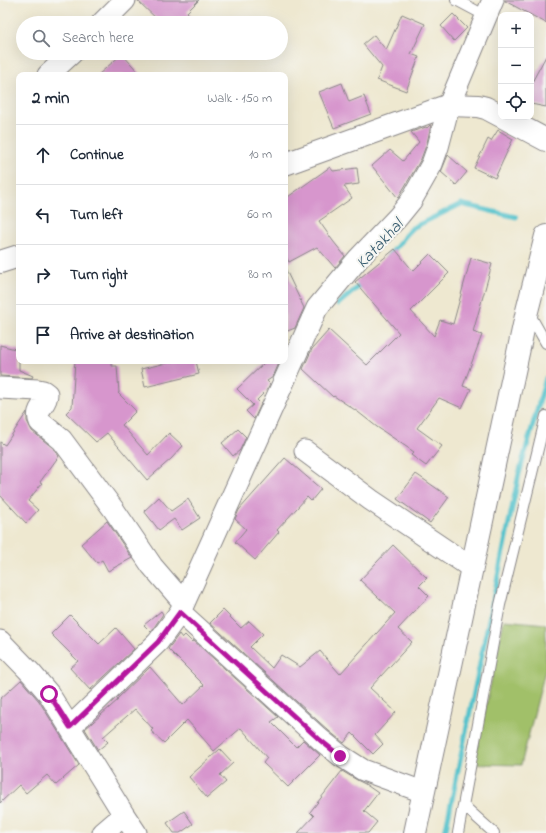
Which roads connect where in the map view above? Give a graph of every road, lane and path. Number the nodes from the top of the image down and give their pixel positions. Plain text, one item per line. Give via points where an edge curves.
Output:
1 (125, 0) edge
2 (456, 0) edge
3 (490, 8) edge
4 (109, 16) edge
5 (64, 60) edge
6 (51, 72) edge
7 (449, 105) junction
8 (498, 114) edge
9 (509, 120) edge
10 (546, 140) edge
11 (288, 163) edge
12 (546, 236) edge
13 (16, 257) edge
14 (0, 262) edge
15 (527, 311) junction
16 (546, 343) edge
17 (0, 388) edge
18 (546, 416) edge
19 (305, 451) dead end
20 (472, 568) junction
21 (182, 607) junction
22 (0, 641) edge
23 (70, 727) junction
24 (423, 792) junction
25 (464, 806) junction
26 (124, 815) junction
27 (104, 833) edge
28 (136, 833) edge
29 (415, 833) edge
30 (458, 833) edge
31 (494, 833) edge

1 - 4 street
2 - 3 lane
3 - 7 street
5 - 6 street
7 - 8 main road via 486,108
7 - 11 main road
7 - 21 street via 432,164 411,201 317,308
9 - 10 main road
12 - 15 main road
13 - 14 main road
15 - 16 lane
15 - 20 main road
17 - 21 street via 38,390 47,394 38,412 40,422 62,440
18 - 25 lane via 500,604
19 - 20 street via 371,500
20 - 24 main road
21 - 23 street via 158,642
21 - 24 street via 320,740 340,756 363,770
22 - 23 street via 31,673
23 - 26 street
24 - 29 main road
25 - 30 lane
25 - 31 lane
26 - 27 street
26 - 28 street

